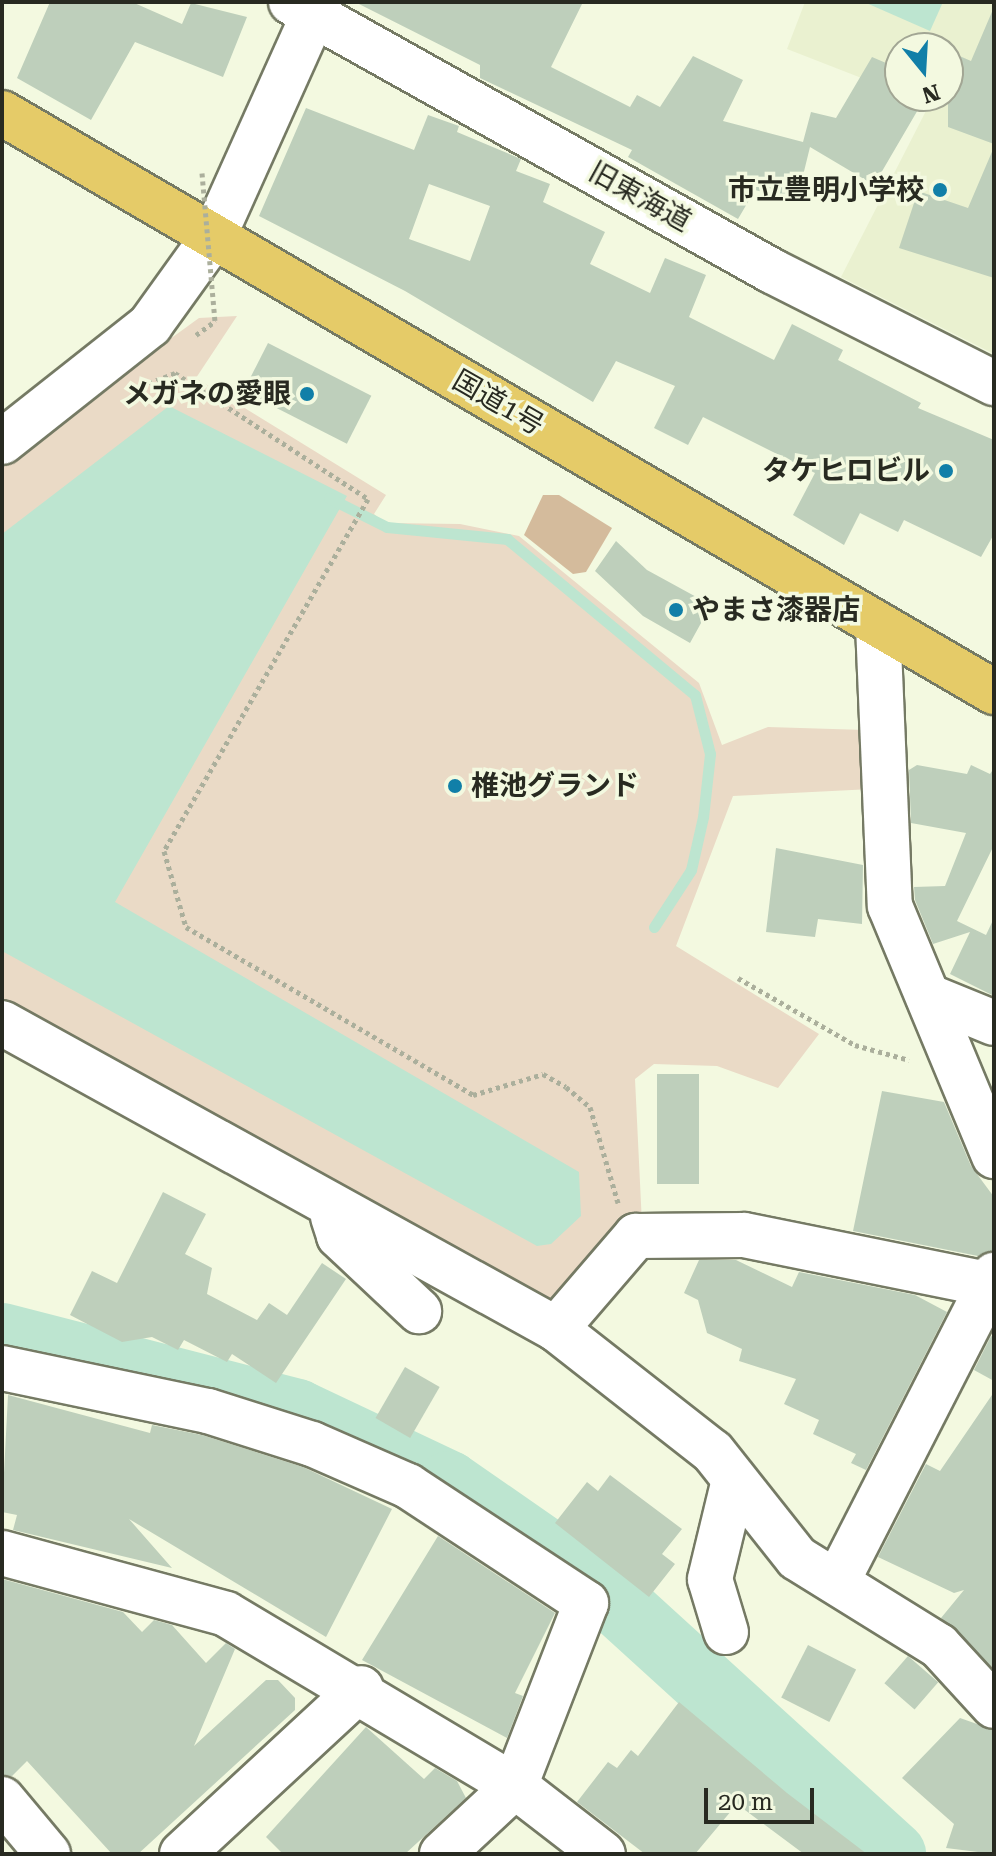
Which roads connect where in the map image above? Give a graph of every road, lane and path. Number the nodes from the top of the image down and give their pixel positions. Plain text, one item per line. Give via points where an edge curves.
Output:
1 (308, 7) edge
2 (2, 113) edge
3 (202, 173) dead end
4 (214, 236) junction
5 (215, 321) dead end
6 (994, 383) edge
7 (128, 385) dead end
8 (2, 442) edge
9 (878, 625) junction
10 (994, 692) edge
11 (738, 978) dead end
12 (928, 996) junction
13 (2, 1023) edge
14 (994, 1023) edge
15 (960, 1073) junction
16 (989, 1134) edge
17 (330, 1207) junction
18 (621, 1212) dead end
19 (991, 1279) edge
20 (419, 1311) dead end
21 (556, 1329) junction
22 (2, 1368) edge
23 (734, 1480) junction
24 (2, 1553) edge
25 (838, 1580) junction
26 (726, 1632) dead end
27 (361, 1688) junction
28 (994, 1706) edge
29 (515, 1786) junction
30 (2, 1799) edge
31 (48, 1854) edge
32 (182, 1854) edge
33 (442, 1854) edge
34 (603, 1854) edge

1 - 4 street
1 - 6 street, 旧東海道 via 772,271
2 - 4 highway, 国道1号
3 - 5 path, bridge
4 - 8 street via 150,325
4 - 9 highway, 国道1号
7 - 18 path via 139,393 175,373 368,499 164,851 186,927 473,1095 543,1074 566,1087 590,1107
9 - 10 highway, 国道1号
9 - 12 street via 890,906
11 - 15 path via 855,1045
12 - 14 street
12 - 15 street
13 - 17 street
15 - 16 street
17 - 20 street via 339,1236
17 - 21 street
19 - 21 street via 744,1235 636,1236
19 - 25 street
21 - 23 street via 713,1452
22 - 29 street via 208,1411 312,1444 408,1486 586,1603
23 - 25 street via 797,1558
23 - 26 street via 710,1579
24 - 27 street via 226,1614
25 - 28 street via 939,1646
27 - 29 street
27 - 32 street
29 - 33 street
29 - 34 street
30 - 31 street

